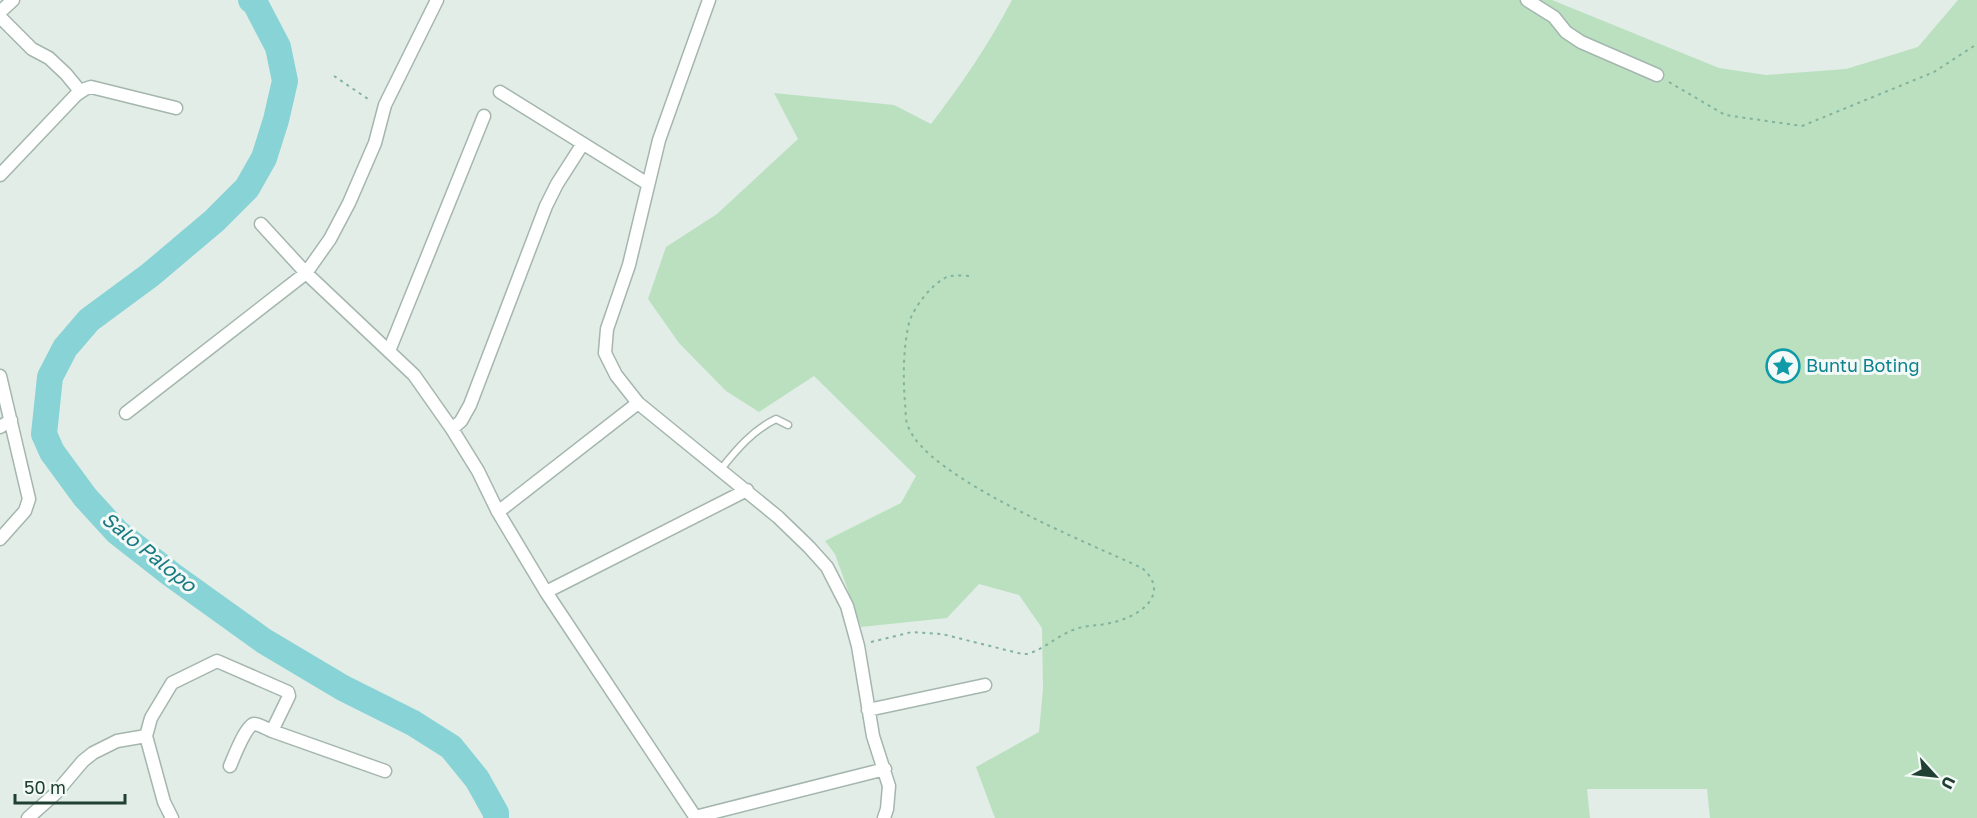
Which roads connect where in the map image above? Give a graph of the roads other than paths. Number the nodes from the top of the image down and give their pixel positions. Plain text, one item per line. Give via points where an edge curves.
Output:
1 (12, 0) edge
2 (437, 0) edge
3 (709, 0) edge
4 (1527, 0) edge
5 (0, 12) edge
6 (0, 17) edge
7 (1657, 75) road end
8 (80, 91) junction
9 (500, 92) dead end
10 (176, 108) dead end
11 (484, 116) dead end
12 (582, 145) junction
13 (0, 175) edge
14 (648, 184) junction
15 (261, 224) dead end
16 (306, 273) junction
17 (389, 351) junction
18 (0, 376) edge
19 (638, 403) junction
20 (126, 413) dead end
21 (5, 424) edge
22 (788, 425) dead end
23 (452, 429) junction
24 (721, 469) junction
25 (747, 490) junction
26 (498, 512) junction
27 (0, 539) edge
28 (546, 592) junction
29 (984, 685) dead end
30 (868, 710) junction
31 (272, 731) junction
32 (146, 736) junction
33 (230, 766) dead end
34 (885, 769) junction
35 (385, 771) dead end
36 (696, 817) edge
37 (28, 818) edge
38 (172, 818) edge
39 (884, 818) edge

1 - 5 street
2 - 16 street via 384,109 350,204
3 - 14 street via 663,126
4 - 7 street via 1554,17 1581,42
6 - 8 street via 32,49 49,58
8 - 10 street via 91,87
8 - 13 street
9 - 12 street
11 - 17 street
12 - 14 street
12 - 23 street via 546,206 470,405
14 - 19 street via 605,348 615,375
15 - 16 street
16 - 17 street
16 - 20 street
17 - 23 street via 414,375
18 - 21 street
19 - 24 street
19 - 26 street
21 - 27 street via 29,499 25,511
22 - 24 lane via 776,419 767,423
23 - 26 street
24 - 25 street
25 - 28 street
25 - 30 street via 826,567 847,606
26 - 28 street
28 - 36 street
29 - 30 street
30 - 34 street
31 - 32 street via 290,696 288,692 217,661 172,683 151,718
31 - 33 street via 250,726
31 - 35 street
32 - 37 street via 117,741 93,753
32 - 38 street
34 - 36 street
34 - 39 street via 889,791

